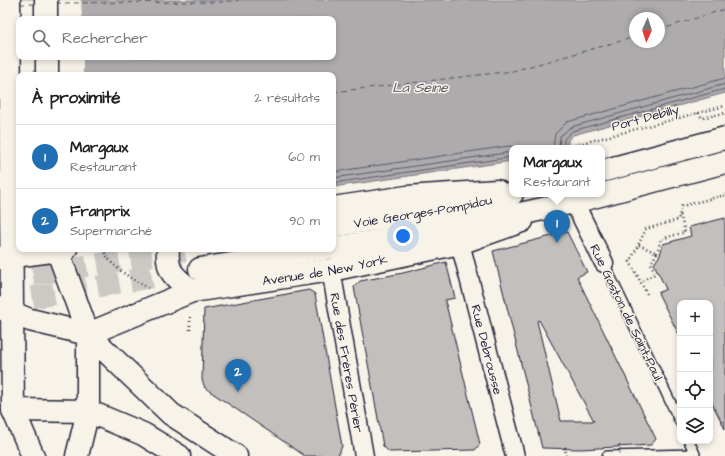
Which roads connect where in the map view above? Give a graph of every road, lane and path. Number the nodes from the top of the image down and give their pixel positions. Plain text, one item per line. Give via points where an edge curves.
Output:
1 (9, 0) edge
2 (46, 0) edge
3 (46, 16) edge
4 (47, 60) edge
5 (47, 72) edge
6 (725, 106) edge
7 (674, 107) dead end
8 (698, 113) junction
9 (725, 113) edge
10 (678, 119) junction
11 (725, 138) edge
12 (589, 142) junction
13 (576, 145) edge
14 (582, 145) edge
15 (725, 162) edge
16 (605, 170) edge
17 (509, 190) edge
18 (605, 194) edge
19 (509, 195) edge
20 (725, 195) edge
21 (593, 197) edge
22 (574, 202) junction
23 (336, 208) edge
24 (680, 214) junction
25 (336, 226) edge
26 (460, 243) junction
27 (639, 245) junction
28 (336, 247) edge
29 (40, 252) edge
30 (61, 252) edge
31 (104, 252) edge
32 (168, 252) edge
33 (306, 252) edge
34 (657, 253) junction
35 (6, 257) edge
36 (604, 263) joint
37 (200, 270) tunnel mouth
38 (331, 270) junction
39 (640, 281) junction
40 (152, 291) dead end
41 (192, 292) junction
42 (647, 294) dead end
43 (4, 314) edge
44 (190, 316) dead end
45 (190, 330) dead end
46 (88, 334) junction
47 (6, 410) edge
48 (88, 411) junction
49 (677, 416) edge
50 (690, 444) edge
51 (619, 446) dead end
52 (566, 447) dead end
53 (33, 456) edge
54 (77, 456) edge
55 (179, 456) edge
56 (236, 456) edge
57 (364, 456) edge
58 (515, 456) edge
59 (566, 456) edge
60 (607, 456) edge
61 (620, 456) edge

1 - 35 main road via 11,210
2 - 3 main road
4 - 5 main road
6 - 8 path, Port Debilly
7 - 10 path
8 - 9 path via 702,118
8 - 10 path, Port Debilly
10 - 12 path, Port Debilly
11 - 16 main road
12 - 13 path, Port Debilly
12 - 14 path
15 - 18 main road, Avenue de New York
17 - 23 main road via 407,197
19 - 25 main road, Voie Georges-Pompidou via 459,206
20 - 24 path via 682,206
21 - 22 main road, Avenue de New York
22 - 26 main road, Avenue de New York
22 - 28 main road, Voie Georges-Pompidou via 461,226
22 - 36 street, Rue Gaston de Saint-Paul
24 - 27 path via 678,220 646,229
24 - 34 path via 685,232 661,239
26 - 38 main road, Avenue de New York
26 - 58 street, Rue Debrousse
27 - 34 path
27 - 39 path via 630,262
29 - 35 main road
30 - 46 main road
31 - 40 path via 117,269
32 - 41 main road via 170,271
33 - 37 main road
34 - 39 path via 651,263 655,274
35 - 43 main road
36 - 49 lane, Rue Gaston de Saint-Paul
38 - 41 main road, Avenue de New York
38 - 57 street, Rue des Frères Périer
39 - 42 path
41 - 46 main road, Avenue de New York
43 - 46 main road
43 - 47 main road
44 - 45 path
46 - 48 main road
46 - 56 main road via 171,414
47 - 48 main road
47 - 53 main road
48 - 54 main road
48 - 55 main road via 143,434
50 - 60 lane via 695,454
51 - 61 path, bridge
52 - 59 path

